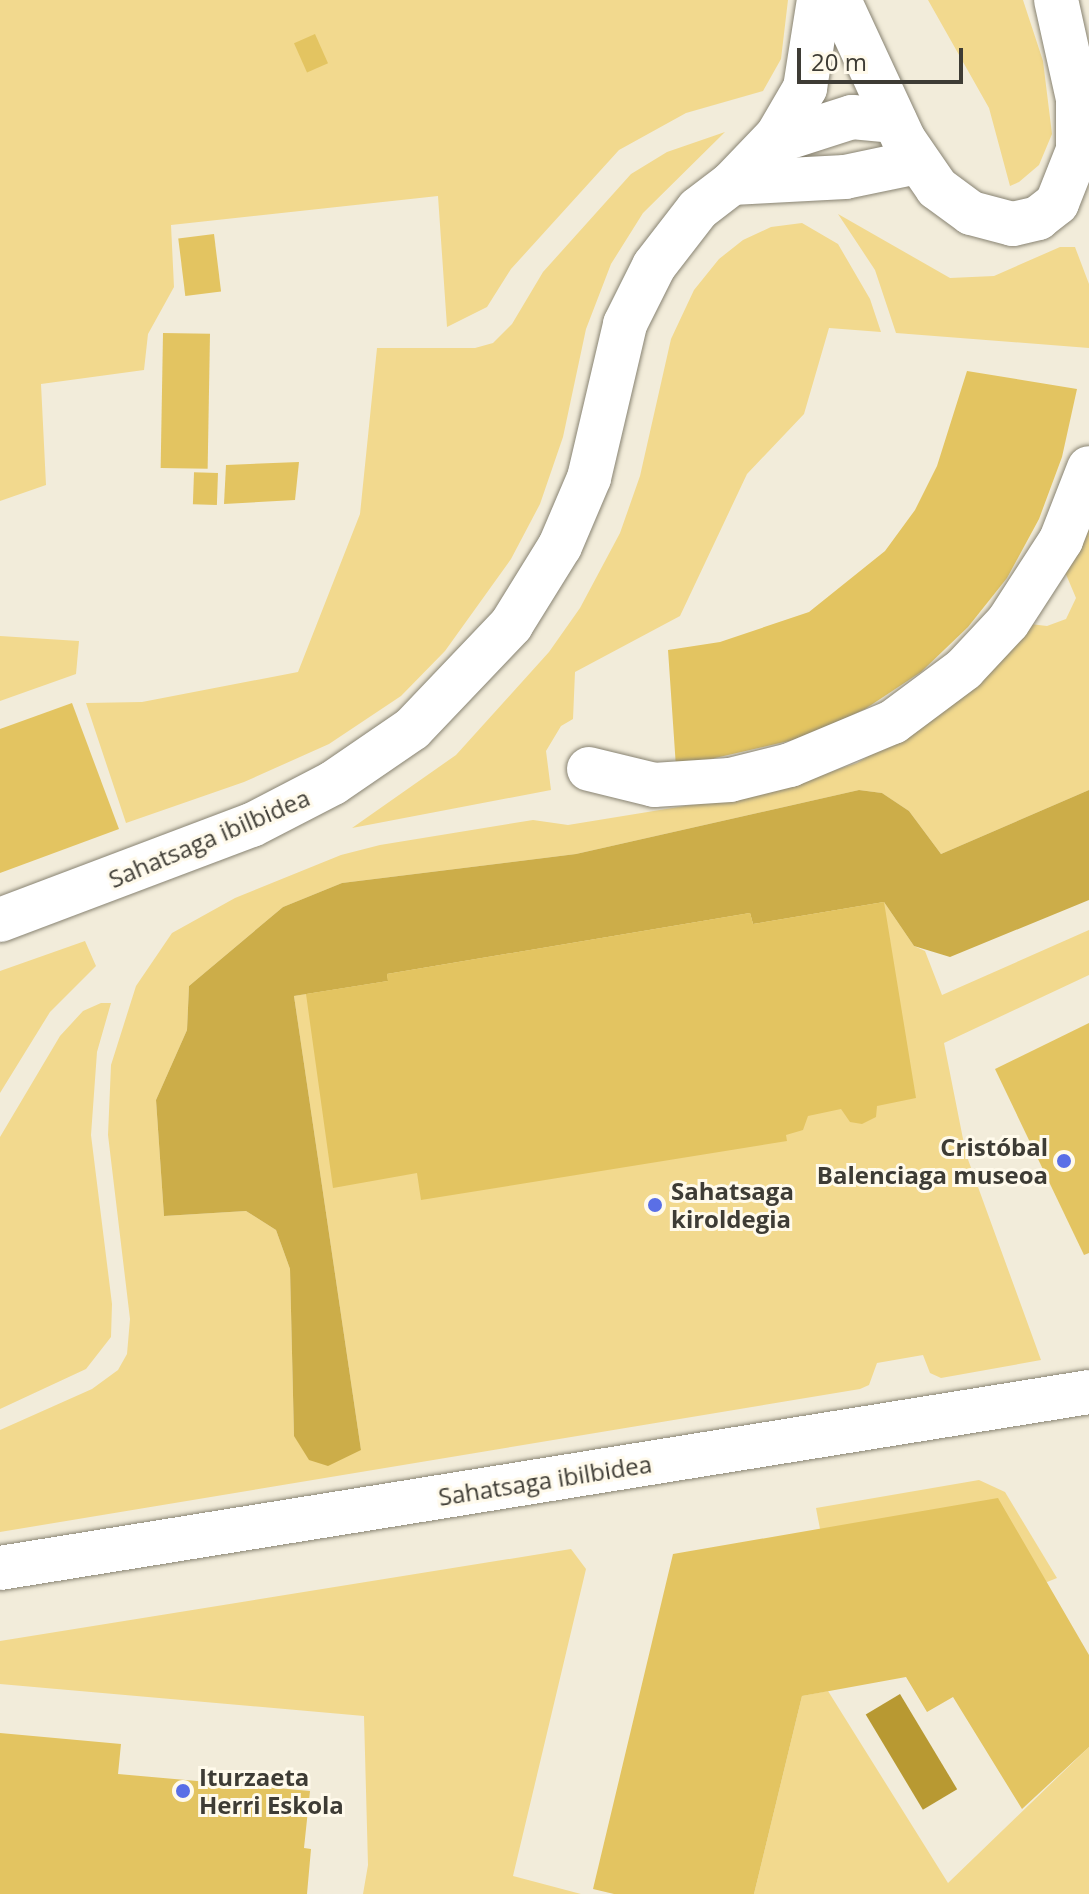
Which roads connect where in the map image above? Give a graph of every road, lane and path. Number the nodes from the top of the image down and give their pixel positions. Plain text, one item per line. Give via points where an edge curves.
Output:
1 (819, 0) edge
2 (839, 0) edge
3 (1056, 0) edge
4 (895, 121) junction
5 (1085, 140) edge
6 (771, 143) junction
7 (917, 162) junction
8 (732, 183) junction
9 (1089, 468) edge
10 (589, 769) dead end
11 (0, 920) edge
12 (1089, 1392) edge
13 (0, 1568) edge

1 - 6 street, Sahatsaga ibilbidea via 805,88
2 - 4 street
3 - 5 street
4 - 6 street via 852,117
4 - 7 street
5 - 7 street via 1062,197 1029,221 1002,223 971,213 937,188
6 - 8 street, Sahatsaga ibilbidea
7 - 8 street via 845,177
8 - 11 street, Sahatsaga ibilbidea via 698,209 642,286 616,353 589,478 560,546 511,625 444,700 384,751 309,797 225,837
9 - 10 street via 1061,540 1008,622 964,669 893,722 790,765 719,781 654,785
12 - 13 street, Sahatsaga ibilbidea

